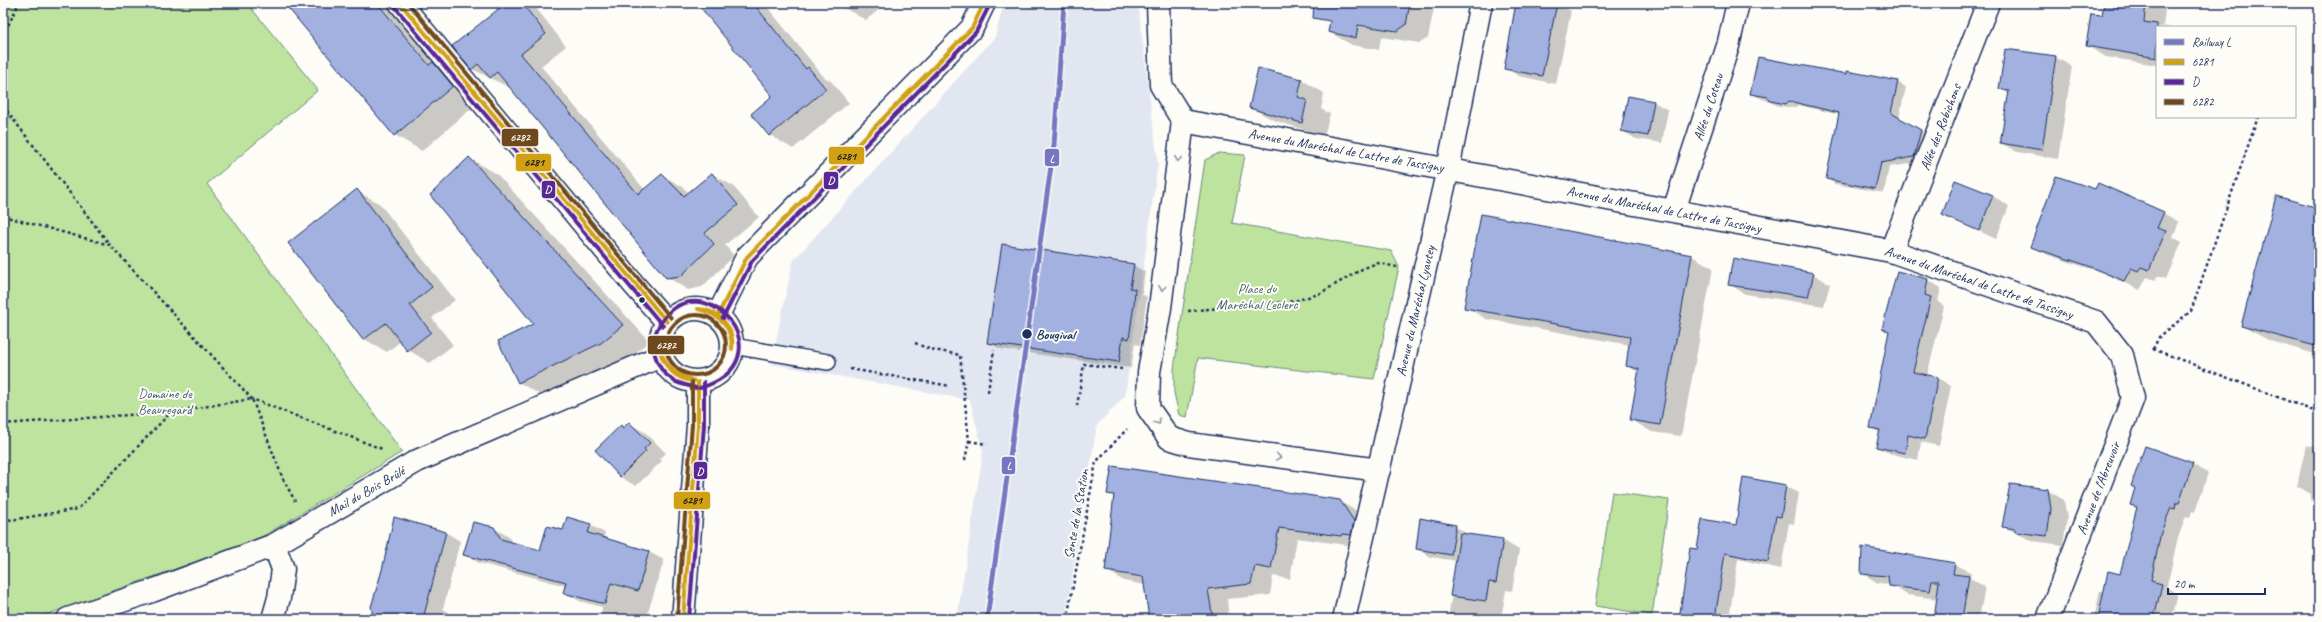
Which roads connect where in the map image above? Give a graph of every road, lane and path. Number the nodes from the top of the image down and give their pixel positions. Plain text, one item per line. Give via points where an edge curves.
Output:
1 (19, 3) edge
2 (400, 3) edge
3 (984, 3) edge
4 (1158, 3) edge
5 (1481, 3) edge
6 (1738, 3) edge
7 (1988, 3) edge
8 (3, 36) edge
9 (3, 106) edge
10 (2258, 118) edge
11 (1183, 121) junction
12 (1448, 168) junction
13 (1674, 210) junction
14 (3, 216) edge
15 (110, 245) junction
16 (1891, 251) junction
17 (1423, 272) junction
18 (1160, 308) junction
19 (718, 315) junction
20 (667, 322) junction
21 (914, 343) dead end
22 (733, 346) junction
23 (2153, 349) junction
24 (994, 350) dead end
25 (2122, 355) junction
26 (661, 356) junction
27 (828, 362) dead end
28 (847, 369) dead end
29 (1149, 372) junction
30 (698, 382) junction
31 (950, 386) dead end
32 (988, 392) dead end
33 (252, 399) junction
34 (1078, 406) dead end
35 (1148, 408) junction
36 (171, 412) junction
37 (2319, 413) edge
38 (3, 424) edge
39 (969, 441) junction
40 (987, 444) dead end
41 (965, 460) dead end
42 (418, 461) junction
43 (1379, 470) junction
44 (3, 518) edge
45 (307, 525) junction
46 (274, 545) junction
47 (68, 619) edge
48 (273, 619) edge
49 (683, 619) edge
50 (1067, 619) edge
51 (1344, 619) edge
52 (2048, 619) edge

1 - 8 path
2 - 20 street
3 - 19 street via 972,28 747,257
4 - 11 street via 1161,85
5 - 12 street, Avenue du Maréchal Lyautey
6 - 13 street, Allée du Coteau via 1728,46
7 - 16 street, Allée des Robichons
9 - 15 path
10 - 23 path via 2191,311 2159,337
11 - 12 street, Avenue du Maréchal de Lattre de Tassigny
11 -> 18 street
12 - 13 street, Avenue du Maréchal de Lattre de Tassigny
12 - 17 street, Avenue du Maréchal Lyautey
13 - 16 street, Avenue du Maréchal de Lattre de Tassigny
14 - 15 path
15 - 33 path
16 - 25 street, Avenue du Maréchal de Lattre de Tassigny via 2096,322
17 - 18 path via 1377,263 1319,294 1294,301 1183,311
17 - 43 street, Avenue du Maréchal Lyautey
18 - 29 street
19 - 20 street via 705,309 691,308 678,313
19 - 22 street via 729,329
20 - 26 street via 660,338
21 - 39 path via 929,349 960,355
22 - 27 lane
22 - 30 street via 724,368 715,376
23 - 25 path
23 - 37 path
24 - 32 path
25 - 52 street, Avenue de l'Abreuvoir via 2133,398
26 - 30 street via 669,370 682,379
26 - 42 street, Mail du Bois Brûlé
28 - 31 path
29 - 34 path via 1084,364
29 - 35 street
30 - 49 street via 698,425
33 - 36 path
33 - 42 path
33 - 45 path via 283,479
35 -> 43 street via 1169,438 1189,444
35 - 50 path, Sente de la Station via 1096,462
36 - 38 path
36 - 44 path via 78,508 11,520
39 - 40 path
39 - 41 path
42 - 45 street, Mail du Bois Brûlé
43 - 51 street, Avenue du Maréchal Lyautey
45 - 46 street, Mail du Bois Brûlé
46 - 47 street, Mail du Bois Brûlé via 152,591
46 - 48 street via 283,569

